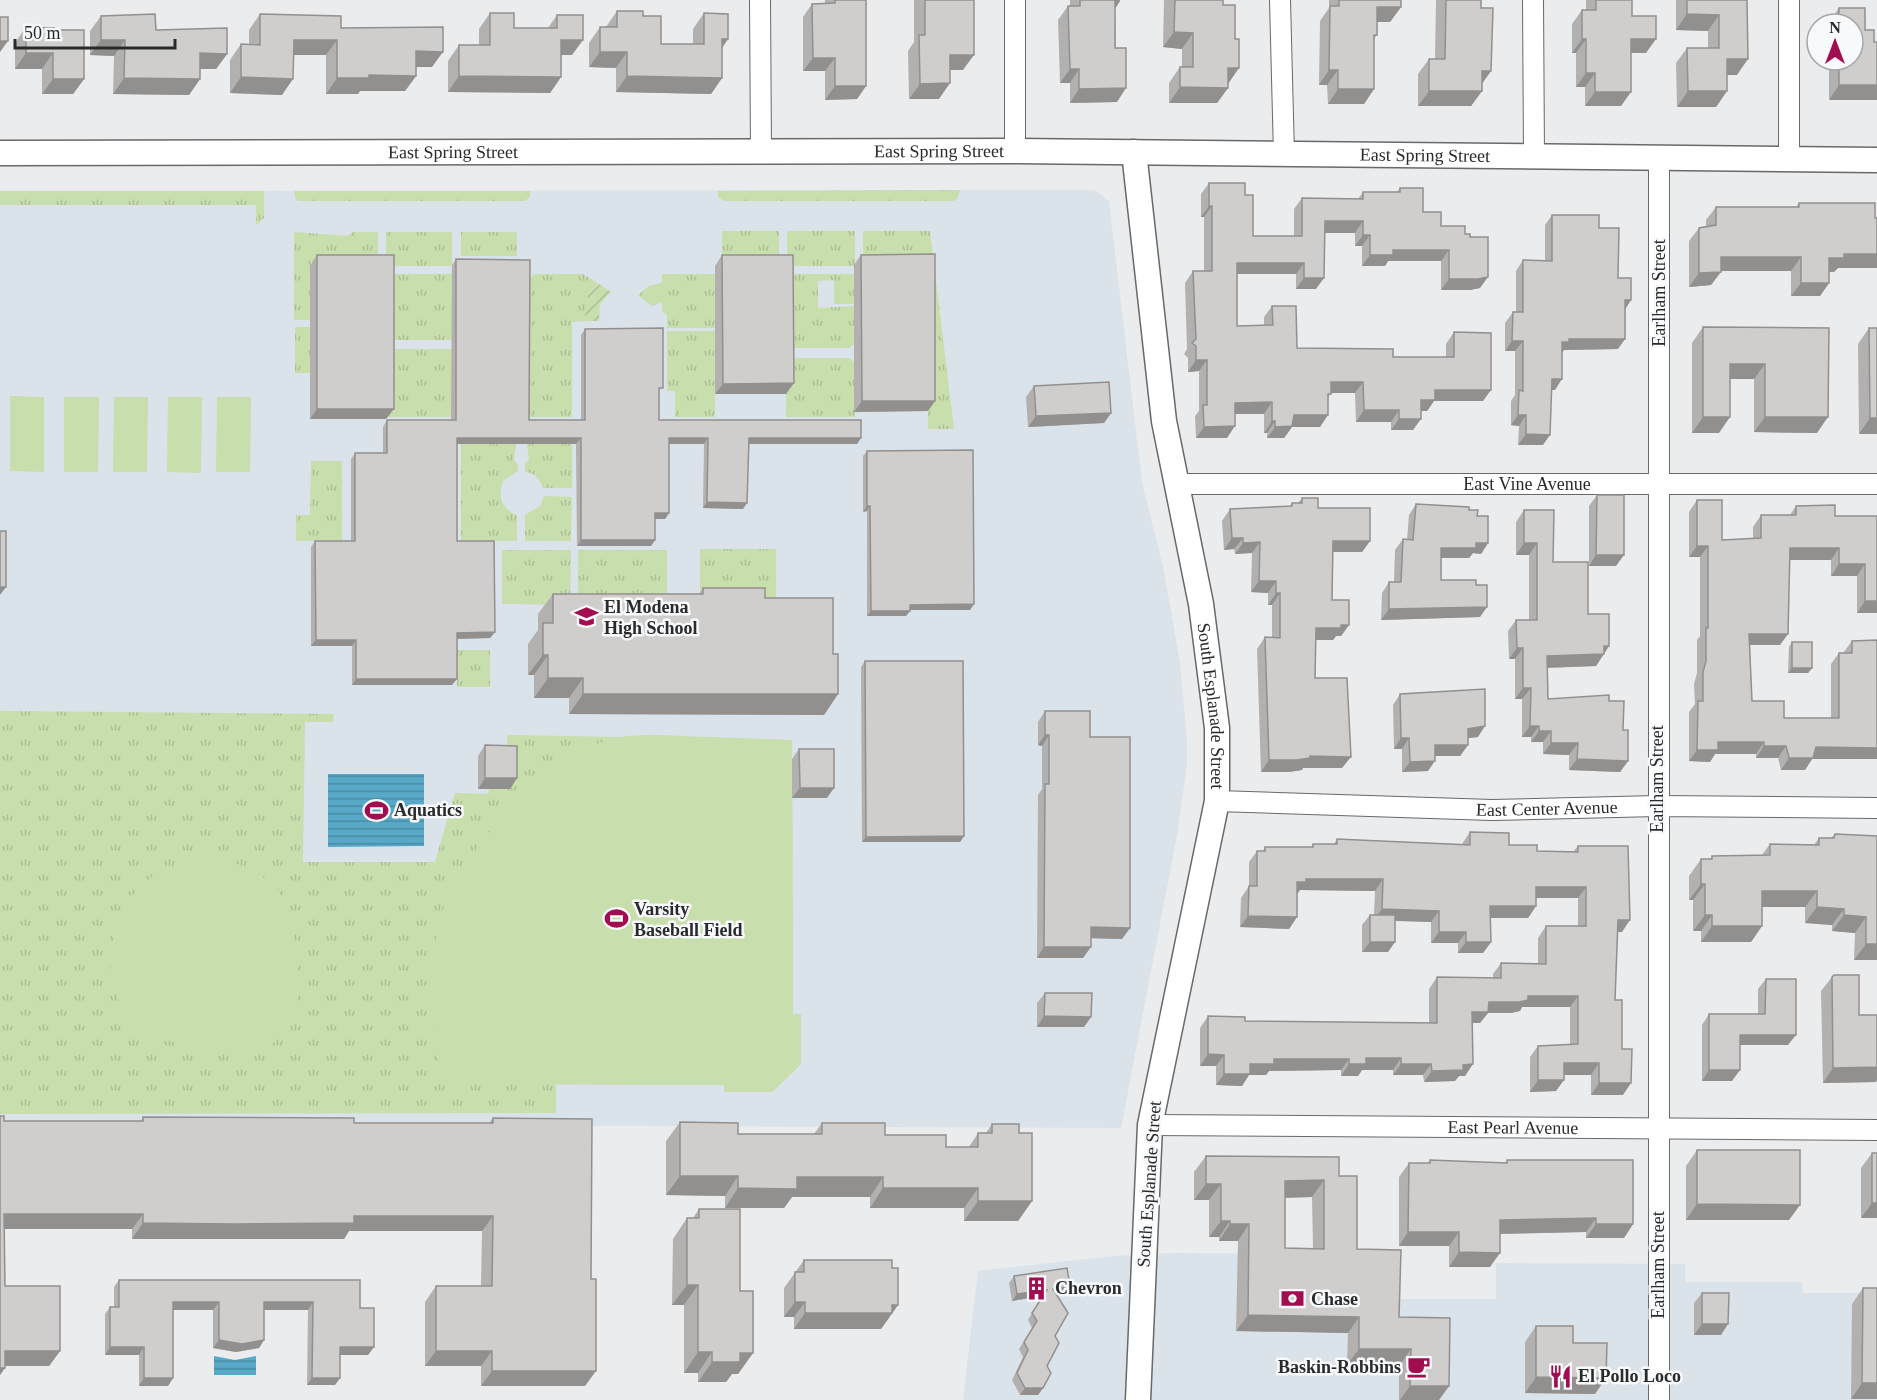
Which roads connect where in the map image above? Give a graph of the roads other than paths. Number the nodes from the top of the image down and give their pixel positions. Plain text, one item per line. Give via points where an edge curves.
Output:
1 (760, 0) edge
2 (1015, 0) edge
3 (1280, 0) edge
4 (1533, 0) edge
5 (1789, 0) edge
6 (1015, 151) junction
7 (761, 152) junction
8 (1134, 152) junction
9 (0, 153) edge
10 (1284, 155) junction
11 (1534, 156) junction
12 (1659, 159) junction
13 (1789, 159) junction
14 (1877, 160) edge
15 (1659, 483) junction
16 (1176, 484) junction
17 (1877, 484) edge
18 (1217, 801) junction
19 (1657, 806) junction
20 (1877, 808) edge
21 (1149, 1125) junction
22 (1657, 1128) junction
23 (1877, 1130) edge
24 (1138, 1400) edge
25 (1659, 1400) edge

1 - 7 street
2 - 6 street
3 - 10 street
4 - 11 street
5 - 13 street
6 - 7 street, East Spring Street
6 - 8 street, East Spring Street
7 - 9 street, East Spring Street
8 - 10 street, East Spring Street
8 - 16 street, South Esplanade Street via 1164,421
10 - 11 street, East Spring Street
11 - 12 street, East Spring Street
12 - 13 street, East Spring Street
12 - 15 street, Earlham Street
13 - 14 street, East Spring Street
15 - 16 street, East Vine Avenue
15 - 17 street, East Vine Avenue
15 - 19 street, Earlham Street
16 - 18 street, South Esplanade Street via 1201,604 1217,728
18 - 19 street, East Center Avenue via 1492,810
18 - 21 street, South Esplanade Street
19 - 20 street, East Center Avenue
19 - 22 street, Earlham Street
21 - 22 street, East Pearl Avenue
21 - 24 street, South Esplanade Street
22 - 23 street, East Pearl Avenue
22 - 25 street, Earlham Street

